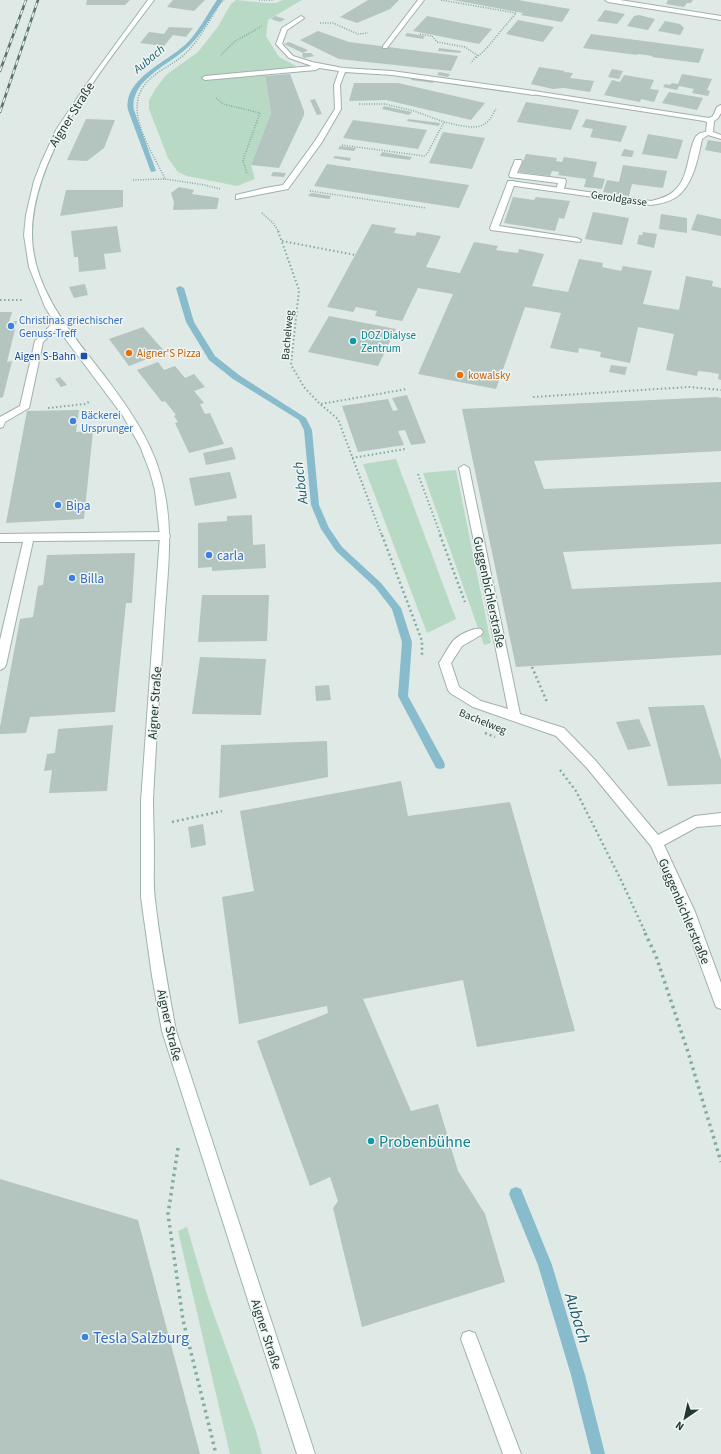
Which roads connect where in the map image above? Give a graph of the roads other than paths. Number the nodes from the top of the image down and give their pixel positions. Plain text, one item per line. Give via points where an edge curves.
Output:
1 (151, 0) edge
2 (421, 0) edge
3 (608, 0) edge
4 (301, 18) dead end
5 (721, 18) edge
6 (385, 47) dead end
7 (372, 62) dead end
8 (326, 67) junction
9 (343, 70) junction
10 (366, 71) junction
11 (205, 78) dead end
12 (721, 107) edge
13 (710, 120) junction
14 (709, 133) junction
15 (721, 137) edge
16 (518, 162) dead end
17 (560, 190) junction
18 (239, 197) road end
19 (577, 240) dead end
20 (59, 322) junction
21 (0, 425) edge
22 (464, 468) dead end
23 (165, 536) junction
24 (0, 538) edge
25 (29, 538) junction
26 (477, 632) road end
27 (2, 645) edge
28 (0, 665) edge
29 (515, 717) junction
30 (721, 819) edge
31 (656, 842) junction
32 (721, 1002) edge
33 (469, 1339) dead end
34 (306, 1454) edge
35 (512, 1454) edge

1 - 20 main road, Aigner Straße via 62,125 39,174 28,221 30,256 38,284
2 - 6 main road
3 - 5 main road
4 - 8 main road via 284,29 279,44 291,57
7 - 10 main road
8 - 9 main road
8 - 11 main road
9 - 10 main road
9 - 18 main road via 337,84 338,109 318,142 285,187
10 - 13 main road
12 - 13 main road
13 - 14 main road
14 - 15 main road
14 - 17 main road, Geroldgasse via 699,138 681,190 665,200 651,203
16 - 17 main road via 513,175 562,181
17 - 19 main road, Geroldgasse via 511,183 494,228
20 - 21 main road via 39,341 24,408 1,420
20 - 23 main road, Aigner Straße via 116,397 140,437 153,466 163,510
22 - 29 main road, Guggenbichlerstraße
23 - 25 main road
23 - 34 main road, Aigner Straße via 147,801 148,897 159,976 170,1031 188,1092
24 - 25 main road
25 - 27 main road
26 - 29 main road, Guggenbichlerstraße via 458,643 445,663 454,690 476,704
27 - 28 main road
29 - 31 main road, Guggenbichlerstraße via 560,732 591,764
30 - 31 main road, Guggenbichlerstraße via 695,822
31 - 32 main road, Guggenbichlerstraße via 688,912
33 - 35 main road

